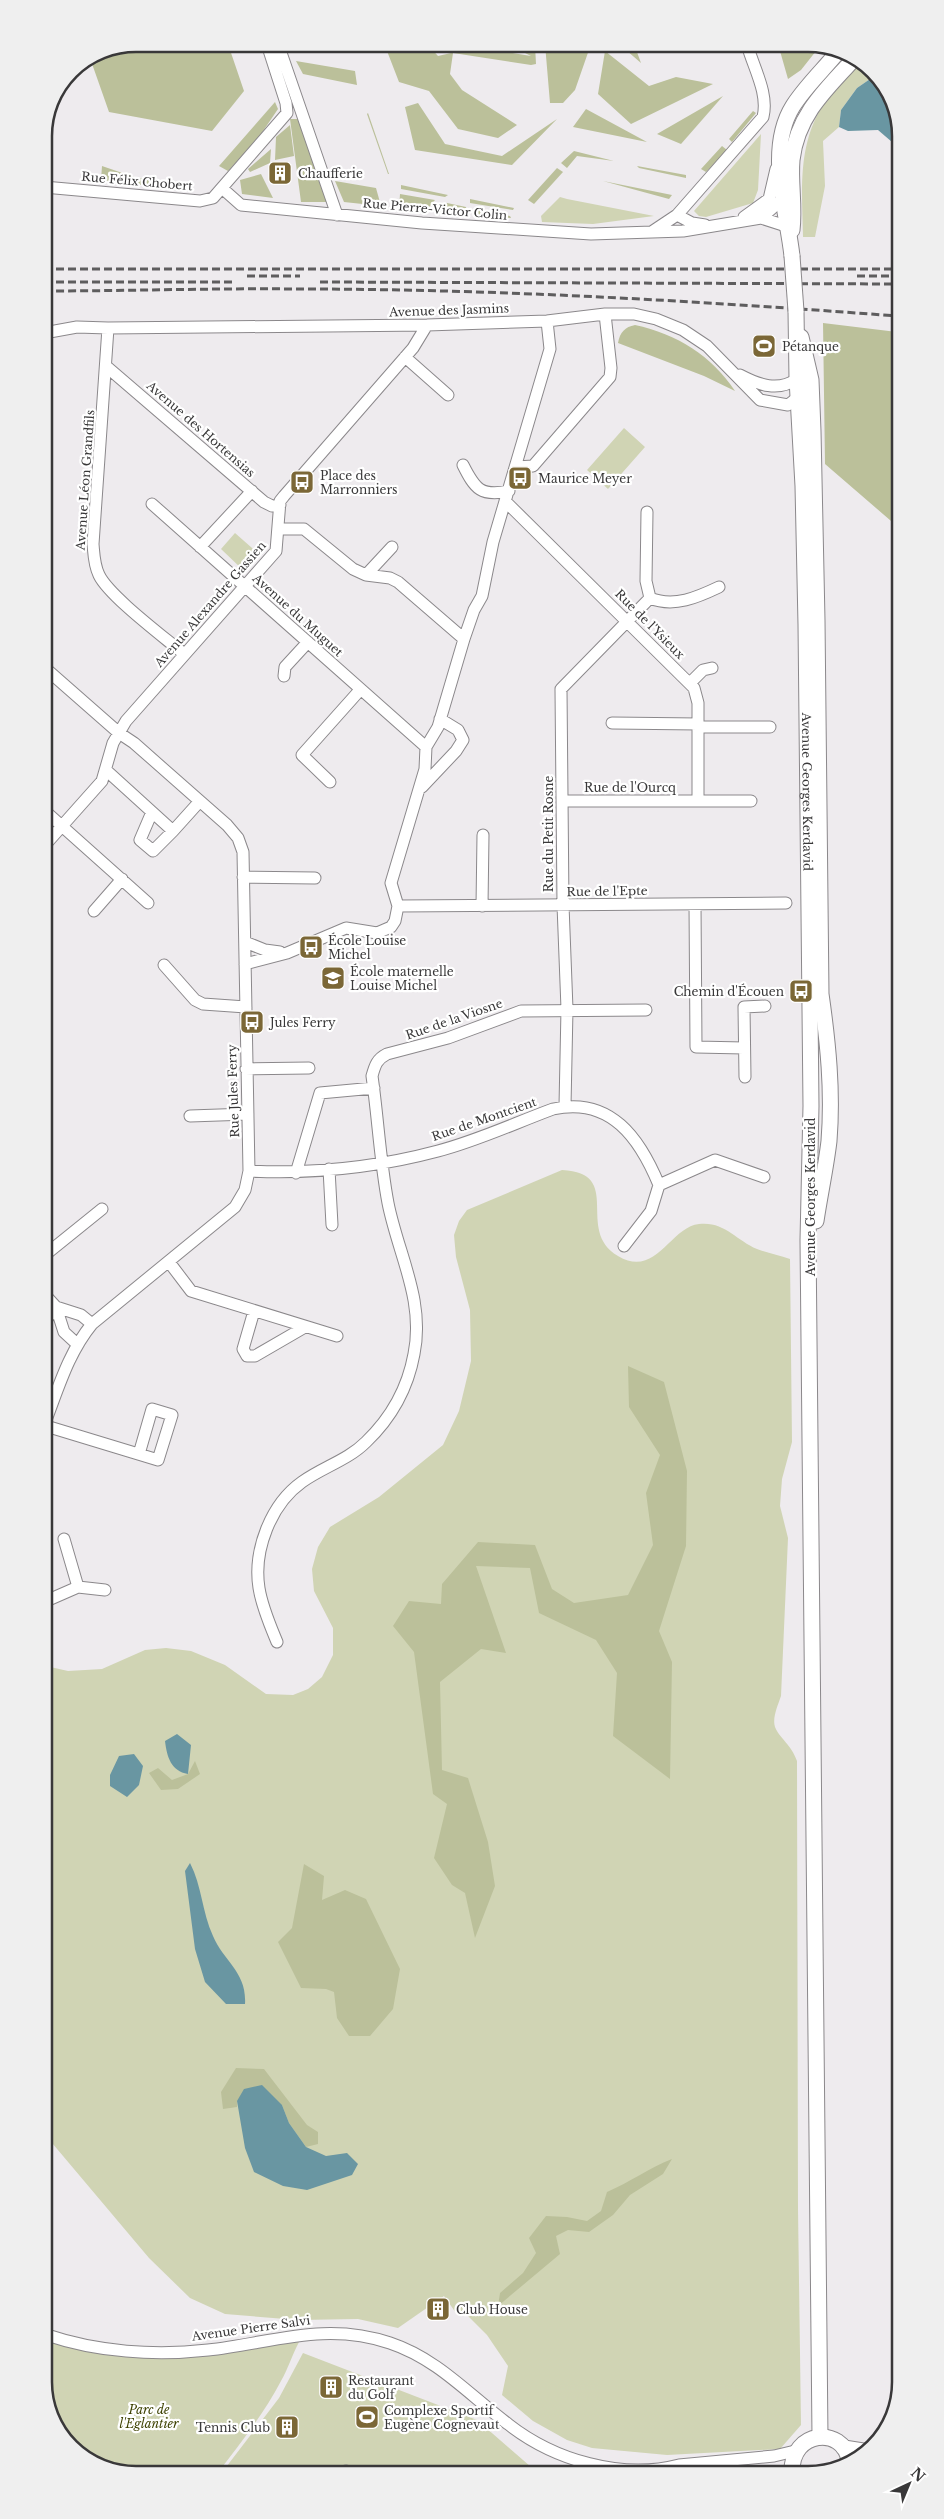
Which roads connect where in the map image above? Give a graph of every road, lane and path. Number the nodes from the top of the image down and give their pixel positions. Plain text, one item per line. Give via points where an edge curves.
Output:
1 (270, 52) edge
2 (281, 52) edge
3 (750, 53) edge
4 (756, 53) edge
5 (834, 57) edge
6 (849, 64) edge
7 (758, 77) junction
8 (301, 109) junction
9 (287, 114) junction
10 (783, 131) junction
11 (793, 184) junction
12 (53, 188) edge
13 (223, 189) junction
14 (782, 201) junction
15 (337, 215) junction
16 (677, 215) junction
17 (761, 218) junction
18 (739, 220) junction
19 (714, 226) junction
20 (786, 226) junction
21 (652, 231) junction
22 (679, 231) junction
23 (791, 251) junction
24 (606, 314) junction
25 (548, 321) junction
26 (427, 325) junction
27 (108, 328) junction
28 (53, 331) edge
29 (405, 357) junction
30 (107, 367) junction
31 (735, 372) junction
32 (798, 381) junction
33 (448, 395) dead end
34 (798, 398) junction
35 (813, 431) junction
36 (463, 465) dead end
37 (516, 467) junction
38 (252, 491) junction
39 (507, 496) junction
40 (152, 504) dead end
41 (280, 506) junction
42 (647, 512) dead end
43 (279, 529) junction
44 (392, 546) dead end
45 (200, 547) junction
46 (366, 576) junction
47 (244, 586) junction
48 (719, 587) dead end
49 (650, 598) junction
50 (628, 621) junction
51 (464, 639) junction
52 (308, 642) junction
53 (184, 654) junction
54 (712, 668) dead end
55 (53, 675) edge
56 (284, 676) dead end
57 (690, 683) junction
58 (360, 690) junction
59 (440, 720) junction
60 (612, 723) dead end
61 (698, 725) junction
62 (770, 726) dead end
63 (119, 733) junction
64 (426, 747) junction
65 (106, 771) junction
66 (330, 782) dead end
67 (420, 790) junction
68 (698, 800) junction
69 (200, 801) junction
70 (562, 801) junction
71 (751, 801) dead end
72 (152, 812) junction
73 (53, 819) edge
74 (61, 826) junction
75 (173, 831) junction
76 (483, 834) dead end
77 (53, 835) edge
78 (243, 877) junction
79 (316, 878) dead end
80 (122, 880) junction
81 (148, 902) dead end
82 (695, 904) junction
83 (786, 904) dead end
84 (563, 905) junction
85 (398, 906) junction
86 (482, 906) junction
87 (94, 911) dead end
88 (245, 942) junction
89 (287, 953) junction
90 (245, 964) junction
91 (164, 965) dead end
92 (765, 1006) dead end
93 (246, 1007) junction
94 (567, 1009) junction
95 (646, 1010) dead end
96 (744, 1048) junction
97 (310, 1068) dead end
98 (246, 1069) junction
99 (746, 1077) dead end
100 (374, 1088) junction
101 (565, 1106) junction
102 (248, 1114) junction
103 (190, 1116) dead end
104 (381, 1162) junction
105 (329, 1169) junction
106 (249, 1171) junction
107 (296, 1173) junction
108 (764, 1177) dead end
109 (660, 1185) junction
110 (102, 1209) dead end
111 (332, 1225) dead end
112 (624, 1246) dead end
113 (53, 1250) edge
114 (169, 1262) junction
115 (810, 1287) junction
116 (52, 1303) edge
117 (56, 1307) junction
118 (254, 1311) junction
119 (52, 1312) edge
120 (92, 1324) junction
121 (305, 1327) junction
122 (337, 1336) dead end
123 (77, 1344) junction
124 (52, 1404) edge
125 (52, 1428) edge
126 (139, 1454) dead end
127 (64, 1539) dead end
128 (78, 1588) junction
129 (104, 1590) dead end
130 (52, 1598) edge
131 (277, 1642) dead end
132 (52, 2336) edge
133 (820, 2437) junction
134 (795, 2451) junction
135 (846, 2454) edge
136 (604, 2466) edge
137 (674, 2466) edge
138 (792, 2466) edge

1 - 9 street
2 - 8 street
3 - 7 street
4 - 7 street via 760,67
5 - 10 main road via 796,101
6 - 11 main road via 816,98 803,120 792,160
7 - 16 street via 765,107 763,117
8 - 9 street
8 - 15 street
9 - 13 street
10 - 14 main road
10 - 18 street, Rue Pierre-Victor Colin via 769,199
11 - 14 street
11 - 23 main road
12 - 13 street, Rue Félix Chobert via 200,201 213,198
13 - 15 street, Rue Pierre-Victor Colin via 241,205
14 - 17 street
14 - 20 main road
15 - 21 street, Rue Pierre-Victor Colin via 590,234
16 - 19 street, Rue Pierre-Victor Colin via 692,223
16 - 21 street, Rue Pierre-Victor Colin
16 - 22 street
17 - 18 street, Rue Pierre-Victor Colin
17 - 20 street, Rue Pierre-Victor Colin
18 - 19 street, Rue Pierre-Victor Colin
19 - 22 street, Rue Pierre-Victor Colin
20 - 23 main road
21 - 22 street, Rue Pierre-Victor Colin
23 - 32 main road, bridge
24 - 25 street, Avenue des Jasmins
24 - 31 street, Avenue des Jasmins via 634,314 683,330 708,346
24 - 37 street via 612,368 610,377 533,466
25 - 26 street, Avenue des Jasmins
25 - 37 street via 550,349
26 - 27 street, Avenue des Jasmins
26 - 29 street, Avenue Alexandre Gassien
27 - 28 street, Avenue des Jasmins via 76,327
27 - 30 street, Avenue Léon Grandfils
29 - 33 street
29 - 41 street, Avenue Alexandre Gassien via 289,490
30 - 38 street, Avenue des Hortensias
30 - 53 street, Avenue Léon Grandfils via 94,562 99,576 112,592
31 - 32 street via 767,386
31 - 34 street, Avenue des Jasmins via 760,400 788,405
32 - 34 main road, Avenue Georges Kerdavid
32 - 35 main road, Avenue Georges Kerdavid
34 - 35 street via 806,408
34 - 115 main road, Avenue Georges Kerdavid via 806,605
35 - 115 main road, Avenue Georges Kerdavid via 821,994 830,1052 831,1094 829,1142 816,1220
36 - 39 street via 478,489
37 - 39 street
38 - 41 street, Avenue des Hortensias via 264,502
38 - 45 street
39 - 50 street, Rue de l'Ysieux
39 - 51 street via 486,567 482,596
40 - 45 street, Avenue du Muguet
41 - 43 street, Avenue Alexandre Gassien
42 - 49 street via 646,582
43 - 46 street via 299,528 310,532
43 - 47 street, Avenue Alexandre Gassien via 276,551
44 - 46 street
45 - 47 street, Avenue du Muguet
46 - 51 street via 398,582
47 - 52 street, Avenue du Muguet
47 - 53 street, Avenue Alexandre Gassien
48 - 49 street via 677,602 659,602
49 - 50 street, Rue du Petit Rosne
50 - 57 street, Rue de l'Ysieux
50 - 70 street, Rue du Petit Rosne via 562,689
51 - 59 street
52 - 56 street via 285,667
52 - 58 street, Avenue du Muguet
53 - 63 street, Avenue Alexandre Gassien
54 - 57 street via 704,670
55 - 63 street, Rue Jules Ferry
57 - 61 street, Rue de l'Ysieux via 698,703
58 - 64 street, Avenue du Muguet
58 - 66 street via 302,754
59 - 64 street
59 - 67 street via 458,730 463,740
60 - 61 street
61 - 62 street
61 - 68 street, Rue de l'Ysieux
63 - 65 street, Avenue Alexandre Gassien
63 - 69 street, Rue Jules Ferry
64 - 67 street via 427,761
65 - 72 street
65 - 74 street, Avenue Alexandre Gassien via 102,781
67 - 85 street via 391,883
68 - 70 street, Rue de l'Ourcq
68 - 71 street, Rue de l'Ourcq
69 - 75 street
69 - 78 street, Rue Jules Ferry via 238,838 243,852
70 - 84 street, Rue du Petit Rosne
72 - 75 street
72 - 75 street via 140,840 153,851
73 - 74 street
74 - 77 street, Avenue Alexandre Gassien
74 - 80 street
76 - 86 street
78 - 79 street
78 - 88 street, Rue Jules Ferry
80 - 81 street
80 - 87 street
82 - 83 street, Rue de l'Epte
82 - 84 street, Rue de l'Epte
82 - 96 street via 696,1047
84 - 86 street, Rue de l'Epte
84 - 94 street, Rue du Petit Rosne
85 - 86 street, Rue de l'Epte
85 - 89 street via 395,921 385,930 346,928
88 - 89 street via 265,950
88 - 90 street, Rue Jules Ferry
89 - 90 street
90 - 93 street, Rue Jules Ferry
91 - 93 street via 203,1004
92 - 96 street via 744,1006
93 - 98 street, Rue Jules Ferry
94 - 95 street, Rue de la Viosne
94 - 100 street, Rue de la Viosne via 521,1011 448,1038 387,1054 375,1064
94 - 101 street, Rue du Petit Rosne
96 - 99 street
97 - 98 street
98 - 102 street, Rue Jules Ferry
100 - 104 street, Rue de la Viosne
100 - 107 street via 320,1093
101 - 104 street, Rue de Montcient via 438,1151
101 - 109 street, Rue de Montcient via 593,1110 622,1124 640,1146
102 - 103 street
102 - 106 street, Rue Jules Ferry
104 - 105 street, Rue de Montcient
104 - 131 street, Rue de la Viosne via 397,1238 412,1284 417,1337 414,1355 403,1391 381,1426 352,1454 303,1481 287,1494 268,1526 258,1566 259,1587
105 - 107 street, Rue de Montcient
105 - 111 street
106 - 107 street, Rue de Montcient
106 - 114 street, Rue Jules Ferry via 245,1190 235,1207
108 - 109 street via 715,1160
109 - 112 street via 651,1211
110 - 113 street
114 - 118 street via 191,1291
114 - 120 street, Rue Jules Ferry
115 - 133 main road
116 - 117 street
117 - 119 street
117 - 120 street via 81,1315
117 - 123 street via 64,1332
118 - 121 street
118 - 121 street via 243,1349 247,1356 255,1356
120 - 123 street, Rue Jules Ferry
121 - 122 street
123 - 124 street, Rue Jules Ferry
125 - 126 street
127 - 128 street
128 - 129 street
128 - 130 street
132 - 136 street, Avenue Pierre Salvi via 88,2346 138,2352 174,2352 208,2350 310,2333 354,2334 390,2343 420,2356 451,2376 520,2433 562,2456
133 - 134 main road via 806,2441
133 - 135 main road via 837,2442
134 - 137 street, Avenue Pierre Salvi
134 - 138 main road

